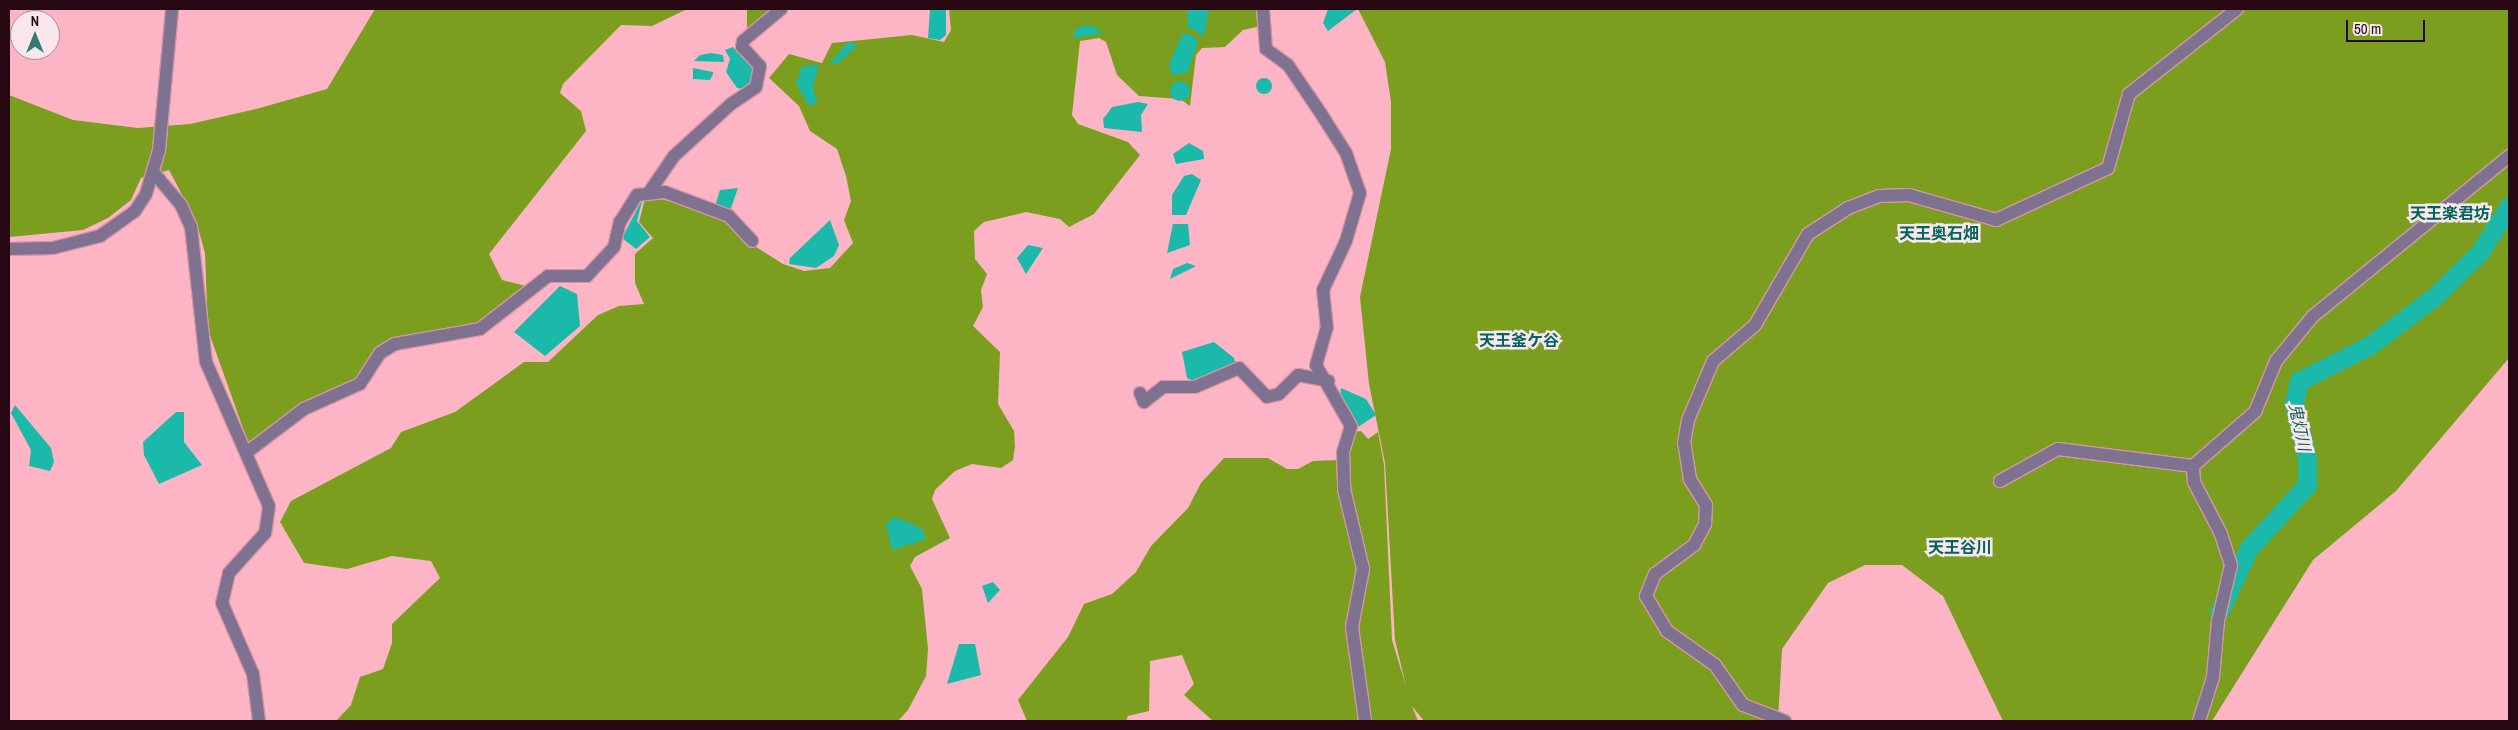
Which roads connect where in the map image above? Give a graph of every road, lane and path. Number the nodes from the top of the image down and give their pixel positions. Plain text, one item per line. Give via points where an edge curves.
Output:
1 (172, 9) edge
2 (781, 9) edge
3 (2238, 9) edge
4 (1260, 11) edge
5 (2509, 156) edge
6 (154, 173) junction
7 (650, 191) junction
8 (752, 241) dead end
9 (9, 249) edge
10 (1328, 381) junction
11 (1140, 393) dead end
12 (246, 453) junction
13 (2193, 466) junction
14 (2000, 481) dead end
15 (259, 721) edge
16 (1365, 721) edge
17 (1785, 721) edge
18 (2199, 721) edge

1 - 6 street
2 - 7 street via 743,41 742,47 760,66 756,87 731,104 680,151
3 - 17 street via 2129,94 2108,168 1996,220 1902,194 1879,196 1848,208 1808,234 1755,325 1714,361 1688,420 1684,443 1690,479 1706,505 1705,524 1694,545 1655,574 1646,596 1667,631 1715,665 1743,704
4 - 10 street via 1266,49 1288,65 1320,112 1346,153 1360,193 1346,241 1323,290 1327,327 1316,365
5 - 13 street via 2313,316 2276,361 2255,412
6 - 9 street via 135,211 100,236 53,248
6 - 12 street via 181,205 191,228 198,270 201,340 216,392
7 - 8 street via 665,192 729,216
7 - 12 street via 637,195 620,222 614,248 587,276 548,276 480,329 395,344 380,353 360,384 304,409
10 - 11 street via 1298,376 1280,394 1267,397 1238,368 1195,387 1163,387 1144,402
10 - 16 street via 1351,426 1343,453 1344,489 1363,569 1352,627
12 - 15 street via 265,491 269,520 255,548 229,573 222,603 253,674
13 - 14 street via 2058,449
13 - 18 street via 2194,482 2221,534 2230,565 2218,621 2214,677

